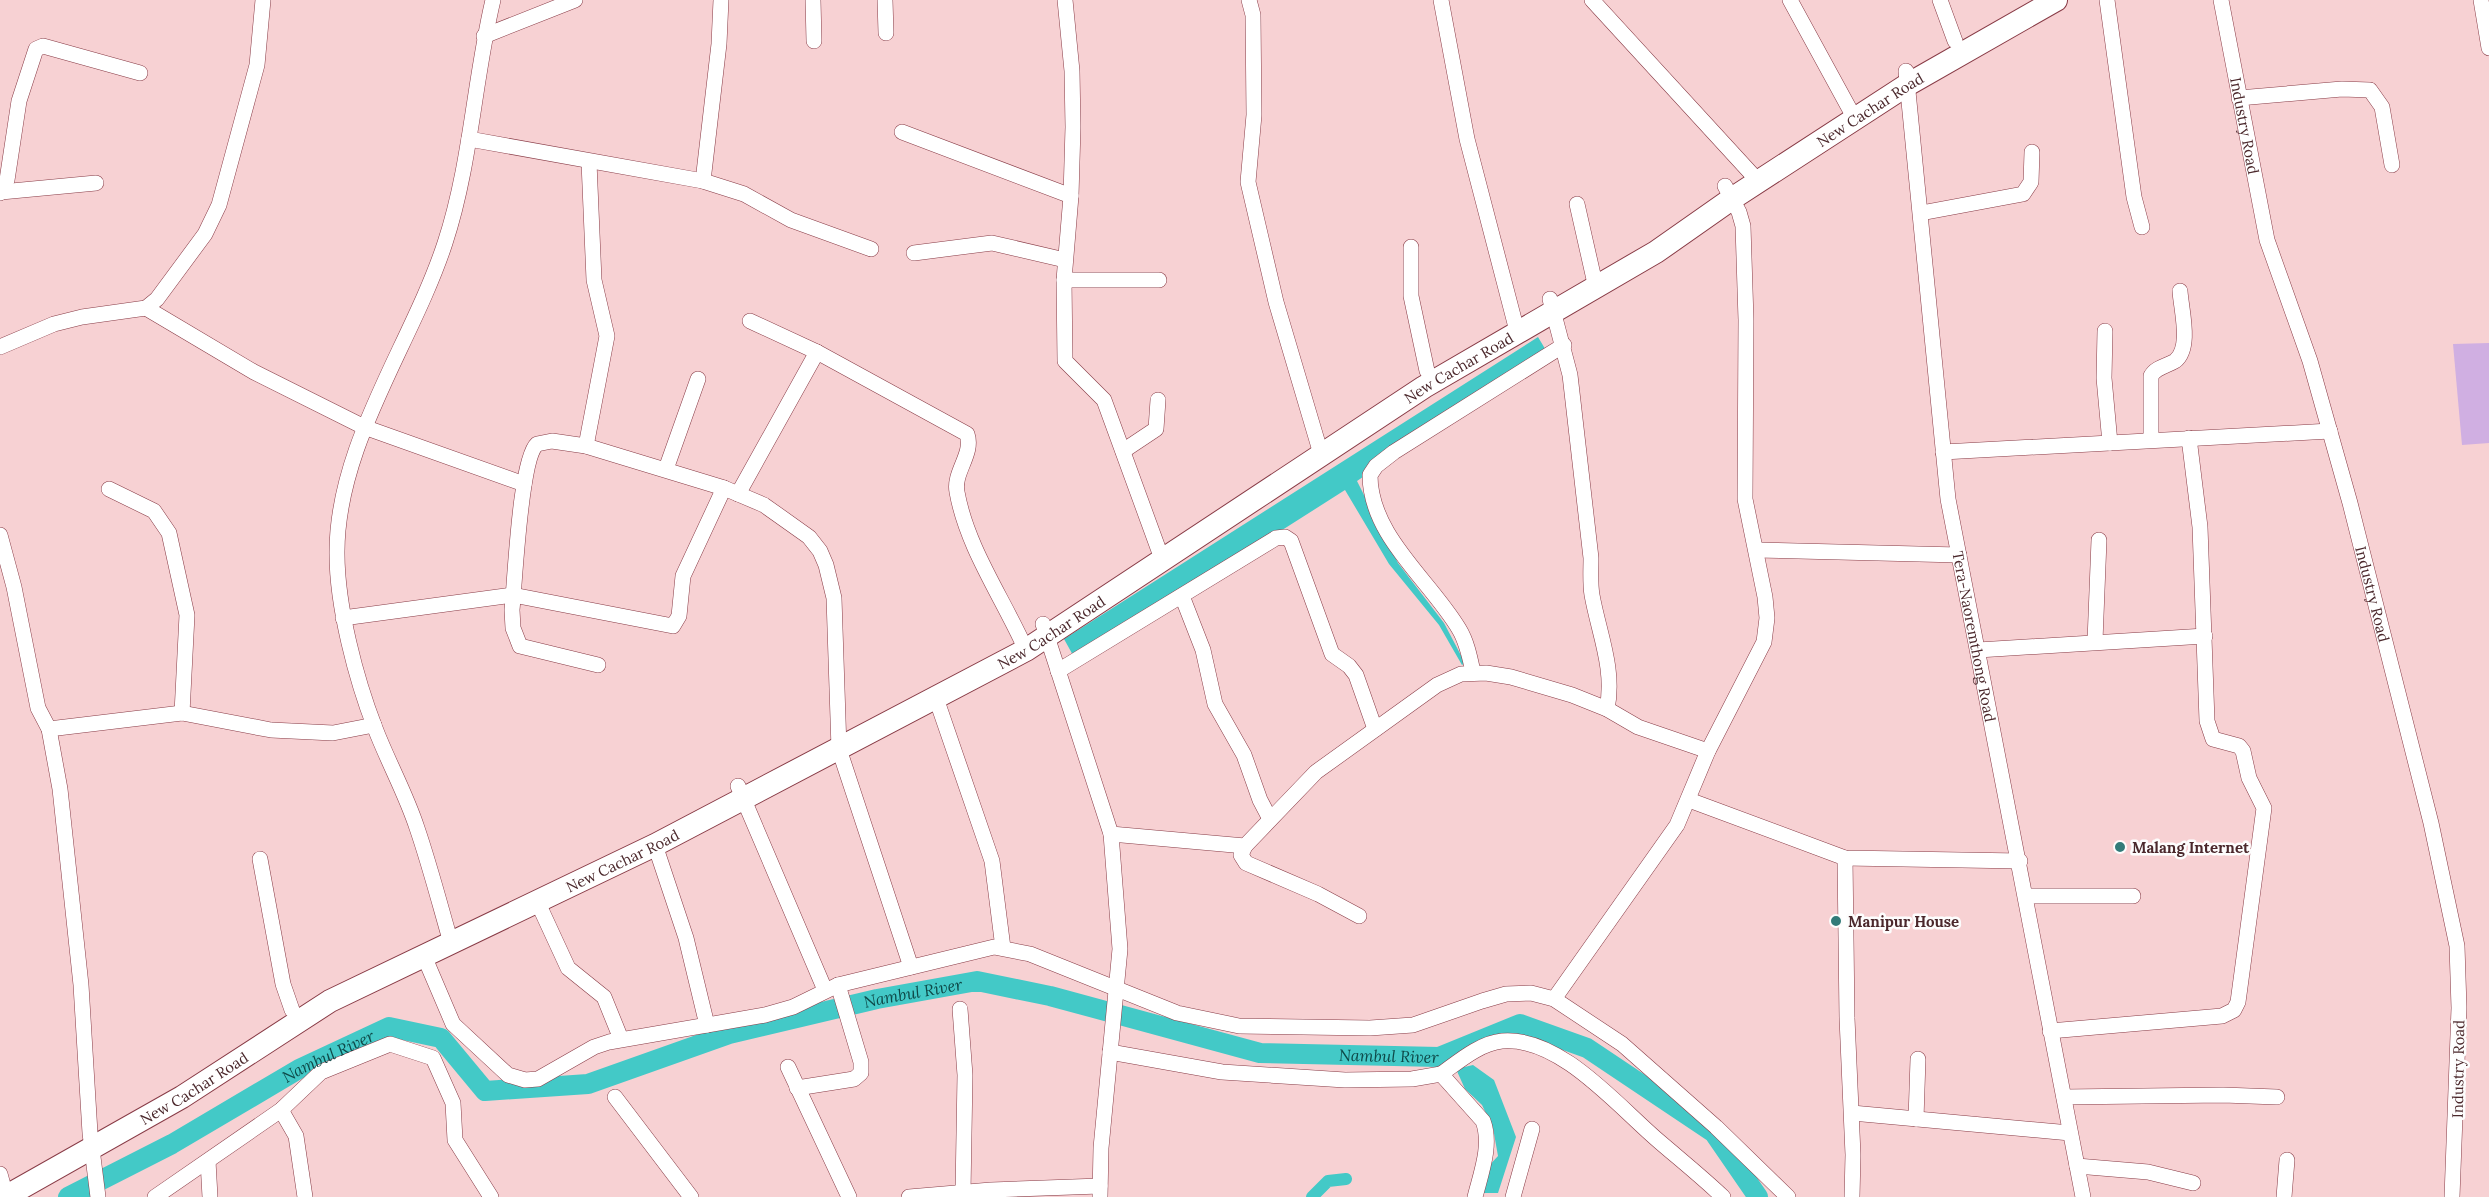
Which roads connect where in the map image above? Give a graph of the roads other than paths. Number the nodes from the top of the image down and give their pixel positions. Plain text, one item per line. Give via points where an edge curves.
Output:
1 (263, 0) edge
2 (493, 0) edge
3 (575, 0) edge
4 (721, 0) edge
5 (813, 0) edge
6 (885, 0) edge
7 (1065, 0) edge
8 (1249, 0) edge
9 (1441, 0) edge
10 (1592, 0) edge
11 (1790, 0) edge
12 (1940, 0) edge
13 (2032, 0) edge
14 (2056, 0) edge
15 (2107, 0) edge
16 (2221, 0) edge
17 (2481, 0) edge
18 (886, 33) dead end
19 (484, 36) junction
20 (814, 41) dead end
21 (1955, 41) junction
22 (2489, 48) edge
23 (140, 73) dead end
24 (1907, 78) junction
25 (2238, 98) junction
26 (1852, 114) junction
27 (902, 132) dead end
28 (469, 139) junction
29 (2032, 152) dead end
30 (589, 162) junction
31 (2392, 165) dead end
32 (1754, 176) junction
33 (703, 181) junction
34 (96, 183) dead end
35 (1729, 192) junction
36 (1, 193) edge
37 (1071, 195) junction
38 (1577, 204) dead end
39 (1921, 213) junction
40 (2142, 228) dead end
41 (1411, 247) dead end
42 (871, 249) dead end
43 (914, 253) dead end
44 (1065, 260) junction
45 (1064, 280) junction
46 (1159, 280) dead end
47 (1595, 282) junction
48 (2180, 291) dead end
49 (1552, 304) junction
50 (146, 308) junction
51 (750, 321) dead end
52 (1515, 325) junction
53 (2105, 331) dead end
54 (1564, 345) junction
55 (0, 346) edge
56 (817, 352) junction
57 (1427, 371) junction
58 (698, 380) dead end
59 (1158, 400) dead end
60 (364, 427) junction
61 (2330, 431) junction
62 (2189, 438) junction
63 (2151, 440) junction
64 (2110, 443) junction
65 (586, 446) junction
66 (1319, 448) junction
67 (1123, 451) junction
68 (1943, 452) junction
69 (666, 470) junction
70 (524, 484) junction
71 (109, 489) dead end
72 (731, 491) junction
73 (0, 535) edge
74 (2099, 540) dead end
75 (1757, 550) junction
76 (1160, 553) junction
77 (1959, 555) junction
78 (7, 589) edge
79 (513, 595) junction
80 (1182, 596) junction
81 (343, 618) junction
82 (1045, 630) junction
83 (2205, 636) junction
84 (2095, 641) junction
85 (1024, 644) junction
86 (1978, 650) junction
87 (598, 666) dead end
88 (1058, 671) junction
89 (1473, 672) junction
90 (936, 698) junction
91 (1606, 709) junction
92 (182, 713) junction
93 (374, 725) junction
94 (50, 729) junction
95 (1375, 729) junction
96 (839, 740) junction
97 (1707, 751) junction
98 (741, 792) junction
99 (1689, 800) junction
100 (1270, 819) junction
101 (1111, 834) junction
102 (655, 845) junction
103 (1245, 846) junction
104 (626, 851) junction
105 (1845, 858) junction
106 (260, 859) dead end
107 (2019, 861) junction
108 (2026, 896) junction
109 (2133, 896) dead end
110 (538, 903) junction
111 (1359, 916) dead end
112 (449, 936) junction
113 (1003, 948) junction
114 (424, 956) junction
115 (911, 967) junction
116 (835, 989) junction
117 (1116, 996) junction
118 (1554, 999) junction
119 (960, 1009) dead end
120 (292, 1010) junction
121 (707, 1025) junction
122 (2050, 1031) junction
123 (621, 1039) junction
124 (1110, 1051) junction
125 (1918, 1059) dead end
126 (788, 1067) dead end
127 (1441, 1074) junction
128 (797, 1088) junction
129 (615, 1097) dead end
130 (2064, 1097) junction
131 (2277, 1097) dead end
132 (281, 1110) junction
133 (1852, 1113) junction
134 (1916, 1119) junction
135 (1532, 1129) dead end
136 (2070, 1133) junction
137 (91, 1142) junction
138 (2288, 1160) dead end
139 (208, 1161) junction
140 (2077, 1166) junction
141 (2193, 1183) dead end
142 (2, 1186) edge
143 (1100, 1191) edge
144 (963, 1192) junction
145 (98, 1197) edge
146 (155, 1197) edge
147 (210, 1197) edge
148 (305, 1197) edge
149 (490, 1197) edge
150 (691, 1197) edge
151 (849, 1197) edge
152 (909, 1197) edge
153 (1475, 1197) edge
154 (1513, 1197) edge
155 (1724, 1197) edge
156 (1788, 1197) edge
157 (1852, 1197) edge
158 (2083, 1197) edge
159 (2284, 1197) edge
160 (2452, 1197) edge

1 - 50 street via 257,65 219,205 205,234
2 - 19 street
3 - 19 street
4 - 33 street
5 - 20 street
6 - 18 street
7 - 37 street via 1072,71
8 - 66 street via 1253,15 1254,115 1248,182 1276,302
9 - 52 street via 1467,139
10 - 32 street
11 - 26 street
12 - 21 street
13 - 21 highway, New Cachar Road
14 - 24 highway, New Cachar Road
15 - 40 street via 2134,197
16 - 25 street, Industry Road
17 - 22 street
19 - 28 street
21 - 24 highway, New Cachar Road
23 - 36 street via 43,46 36,49 19,101 7,180
24 - 26 highway, New Cachar Road
24 - 39 street, Tera-Naoremthong Road
25 - 31 street via 2342,88 2370,90 2382,107
25 - 61 street, Industry Road via 2267,240
26 - 32 highway, New Cachar Road
27 - 37 street
28 - 30 street
28 - 60 street via 446,241
29 - 39 street via 2031,182 2023,194
30 - 33 street
30 - 65 street via 594,280 607,336
32 - 35 highway, New Cachar Road
33 - 42 street via 744,194 791,220
34 - 36 street
35 - 47 highway, New Cachar Road via 1656,252
35 - 75 street via 1742,219 1745,499
37 - 44 street
38 - 47 street
39 - 68 street, Tera-Naoremthong Road
41 - 57 street via 1411,296
43 - 44 street via 992,243
44 - 45 street
45 - 46 street
45 - 67 street via 1065,361 1104,400
47 - 49 highway, New Cachar Road
48 - 63 street via 2183,349 2175,361 2151,376
49 - 52 highway, New Cachar Road
49 - 54 street
50 - 55 street via 82,316
50 - 60 street via 254,372
51 - 56 street
52 - 57 highway, New Cachar Road
52 - 66 highway, New Cachar Road
53 - 64 street via 2104,378
54 - 89 street via 1394,452 1370,475 1376,507 1388,531 1461,631
54 - 91 street via 1591,558 1591,587 1608,664
56 - 72 street
56 - 85 street via 966,434 969,441 957,493 982,564
57 - 66 highway, New Cachar Road
58 - 69 street
59 - 67 street via 1156,429
60 - 70 street
60 - 81 street via 338,518
61 - 62 street
61 - 160 street, Industry Road via 2431,823 2457,946 2459,1008
62 - 63 street
62 - 83 street via 2200,527
63 - 64 street
64 - 68 street
65 - 69 street
65 - 70 street via 552,441 537,444 530,453
66 - 76 highway, New Cachar Road
67 - 76 street
68 - 77 street, Tera-Naoremthong Road
69 - 72 street
70 - 79 street
71 - 92 street via 154,511 169,533 187,615
72 - 79 street via 685,570 679,616 673,626
72 - 96 street via 764,505 809,537 826,565 834,598
73 - 78 street
74 - 84 street
75 - 77 street
75 - 97 street via 1767,618 1764,642
76 - 82 highway, New Cachar Road
77 - 86 street, Tera-Naoremthong Road
78 - 94 street via 38,708
79 - 81 street
79 - 87 street via 513,628 520,646
80 - 88 street
80 - 95 street via 1276,538 1288,538 1332,654 1356,675
80 - 100 street via 1203,650 1215,704 1244,754
81 - 93 street
82 - 85 highway, New Cachar Road
82 - 88 street
83 - 84 street
83 - 122 street via 2209,731 2213,739 2239,746 2243,751 2249,778 2264,808 2238,1002 2234,1010 2222,1016
84 - 86 street
85 - 90 highway, New Cachar Road
85 - 96 highway, New Cachar Road
86 - 107 street, Tera-Naoremthong Road
88 - 101 street
89 - 91 street via 1511,677
89 - 95 street via 1446,679
90 - 96 highway, New Cachar Road
90 - 113 street via 992,861
91 - 97 street via 1638,727
92 - 93 street via 271,730 333,733
92 - 94 street
93 - 112 street via 417,827
94 - 137 street via 81,985
95 - 100 street via 1316,772
96 - 98 highway, New Cachar Road
96 - 115 street
97 - 99 street
98 - 102 highway, New Cachar Road
98 - 104 highway, New Cachar Road
98 - 116 street
99 - 105 street
99 - 118 street via 1677,825
100 - 103 street
101 - 103 street
101 - 117 street via 1120,935
102 - 104 highway, New Cachar Road
102 - 121 street via 687,938
103 - 111 street via 1241,855 1246,863
104 - 110 highway, New Cachar Road
104 - 112 highway, New Cachar Road via 533,890
105 - 107 street
105 - 133 street
106 - 120 street via 283,984
107 - 108 street, Tera-Naoremthong Road
108 - 109 street
108 - 122 street, Tera-Naoremthong Road
110 - 112 highway, New Cachar Road
110 - 123 street via 568,968 604,997
112 - 114 highway, New Cachar Road
112 - 120 highway, New Cachar Road
113 - 115 street via 963,952
113 - 117 street via 1030,954
114 - 123 street via 453,1024 508,1075 538,1079 594,1047
114 - 137 highway, New Cachar Road via 330,1001 182,1097
115 - 116 street
116 - 121 street via 765,1015
116 - 128 street via 847,1012 861,1073 854,1079
117 - 118 street via 1212,1022 1296,1028 1413,1025 1506,994 1531,993
117 - 124 street
118 - 156 street via 1622,1044
119 - 144 street via 965,1075
120 - 137 highway, New Cachar Road
121 - 123 street
122 - 130 street, Tera-Naoremthong Road
124 - 127 street via 1212,1071 1345,1080 1412,1079
124 - 143 street
125 - 134 street
126 - 128 street
127 - 153 street via 1486,1129
127 - 155 street via 1474,1052 1501,1041 1550,1052 1571,1065
128 - 151 street
129 - 150 street
130 - 131 street
130 - 136 street, Tera-Naoremthong Road
132 - 139 street
132 - 148 street via 296,1136
132 - 149 street via 321,1072 390,1044 433,1058 453,1103 455,1140
133 - 134 street
133 - 157 street
134 - 136 street
135 - 154 street
136 - 140 street, Tera-Naoremthong Road
137 - 142 highway, New Cachar Road
137 - 145 street
138 - 159 street
139 - 146 street
139 - 147 street
140 - 141 street via 2148,1172
140 - 158 street, Tera-Naoremthong Road
143 - 144 street
144 - 152 street

